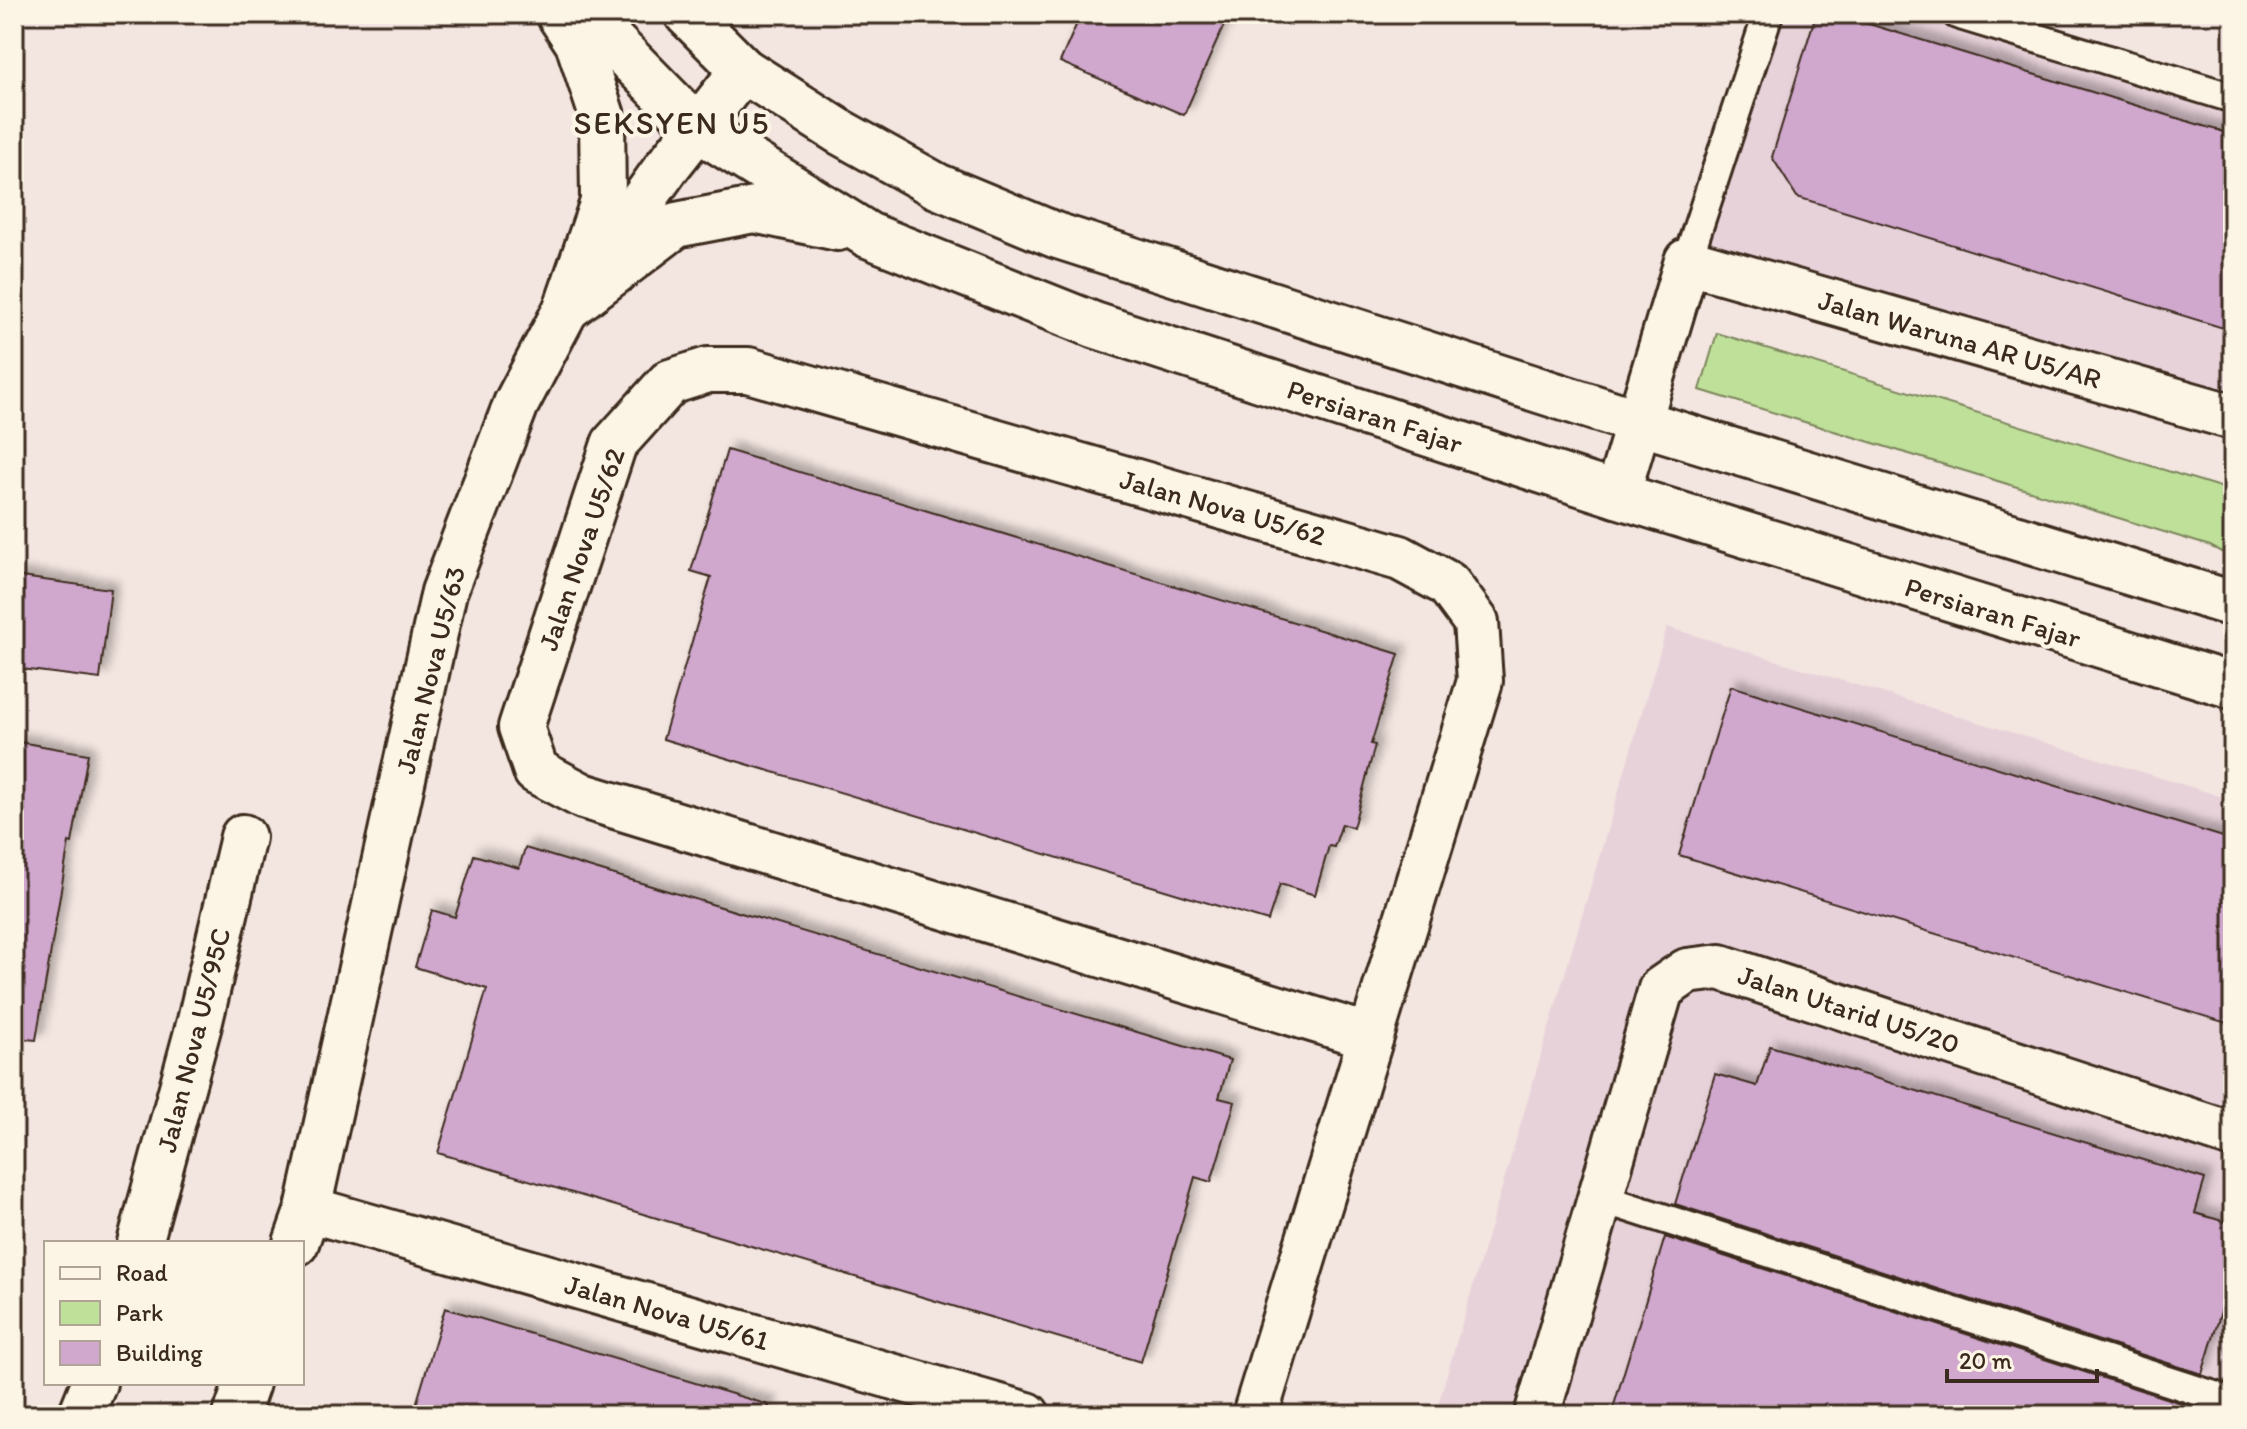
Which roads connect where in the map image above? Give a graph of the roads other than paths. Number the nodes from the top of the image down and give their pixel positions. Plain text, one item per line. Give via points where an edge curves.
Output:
1 (559, 14) edge
2 (585, 14) edge
3 (687, 14) edge
4 (1768, 14) edge
5 (1957, 14) edge
6 (743, 70) junction
7 (2233, 98) edge
8 (697, 128) junction
9 (868, 235) junction
10 (1687, 261) junction
11 (566, 309) junction
12 (2233, 417) edge
13 (1639, 422) junction
14 (1617, 495) junction
15 (2233, 604) edge
16 (2233, 686) edge
17 (243, 837) dead end
18 (1371, 1037) junction
19 (2233, 1135) edge
20 (1600, 1198) junction
21 (302, 1226) edge
22 (141, 1241) edge
23 (93, 1385) edge
24 (246, 1385) edge
25 (2233, 1402) edge
26 (81, 1415) edge
27 (236, 1415) edge
28 (1027, 1415) edge
29 (1255, 1415) edge
30 (1537, 1415) edge

1 - 11 street via 578,43 602,116 603,202
2 - 8 street, Persiaran Fajar
3 - 6 street
4 - 10 lane
5 - 7 lane
6 - 8 street, Jalan Nova U5/63
6 - 13 street via 937,186 1055,235
8 - 9 street, Persiaran Fajar
8 - 11 street, Jalan Nova U5/63
9 - 11 street via 754,210 676,225
9 - 14 street, Persiaran Fajar via 1094,325
10 - 12 street, Jalan Waruna AR U5/AR
10 - 13 street
11 - 21 street, Jalan Nova U5/63 via 516,404 444,592
13 - 14 street
13 - 15 street
14 - 16 street, Persiaran Fajar
17 - 22 street, Jalan Nova U5/95C
18 - 18 street, Jalan Nova U5/62 via 1480,681 1476,622 1448,584 1400,558 748,370 708,370 670,382 614,444 521,727 536,771 583,796
18 - 29 street
19 - 20 street, Jalan Utarid U5/20 via 1720,967 1687,971 1661,989
20 - 25 lane
20 - 30 street, Jalan Utarid U5/20
21 - 28 street, Jalan Nova U5/61
23 - 26 street
24 - 27 street

